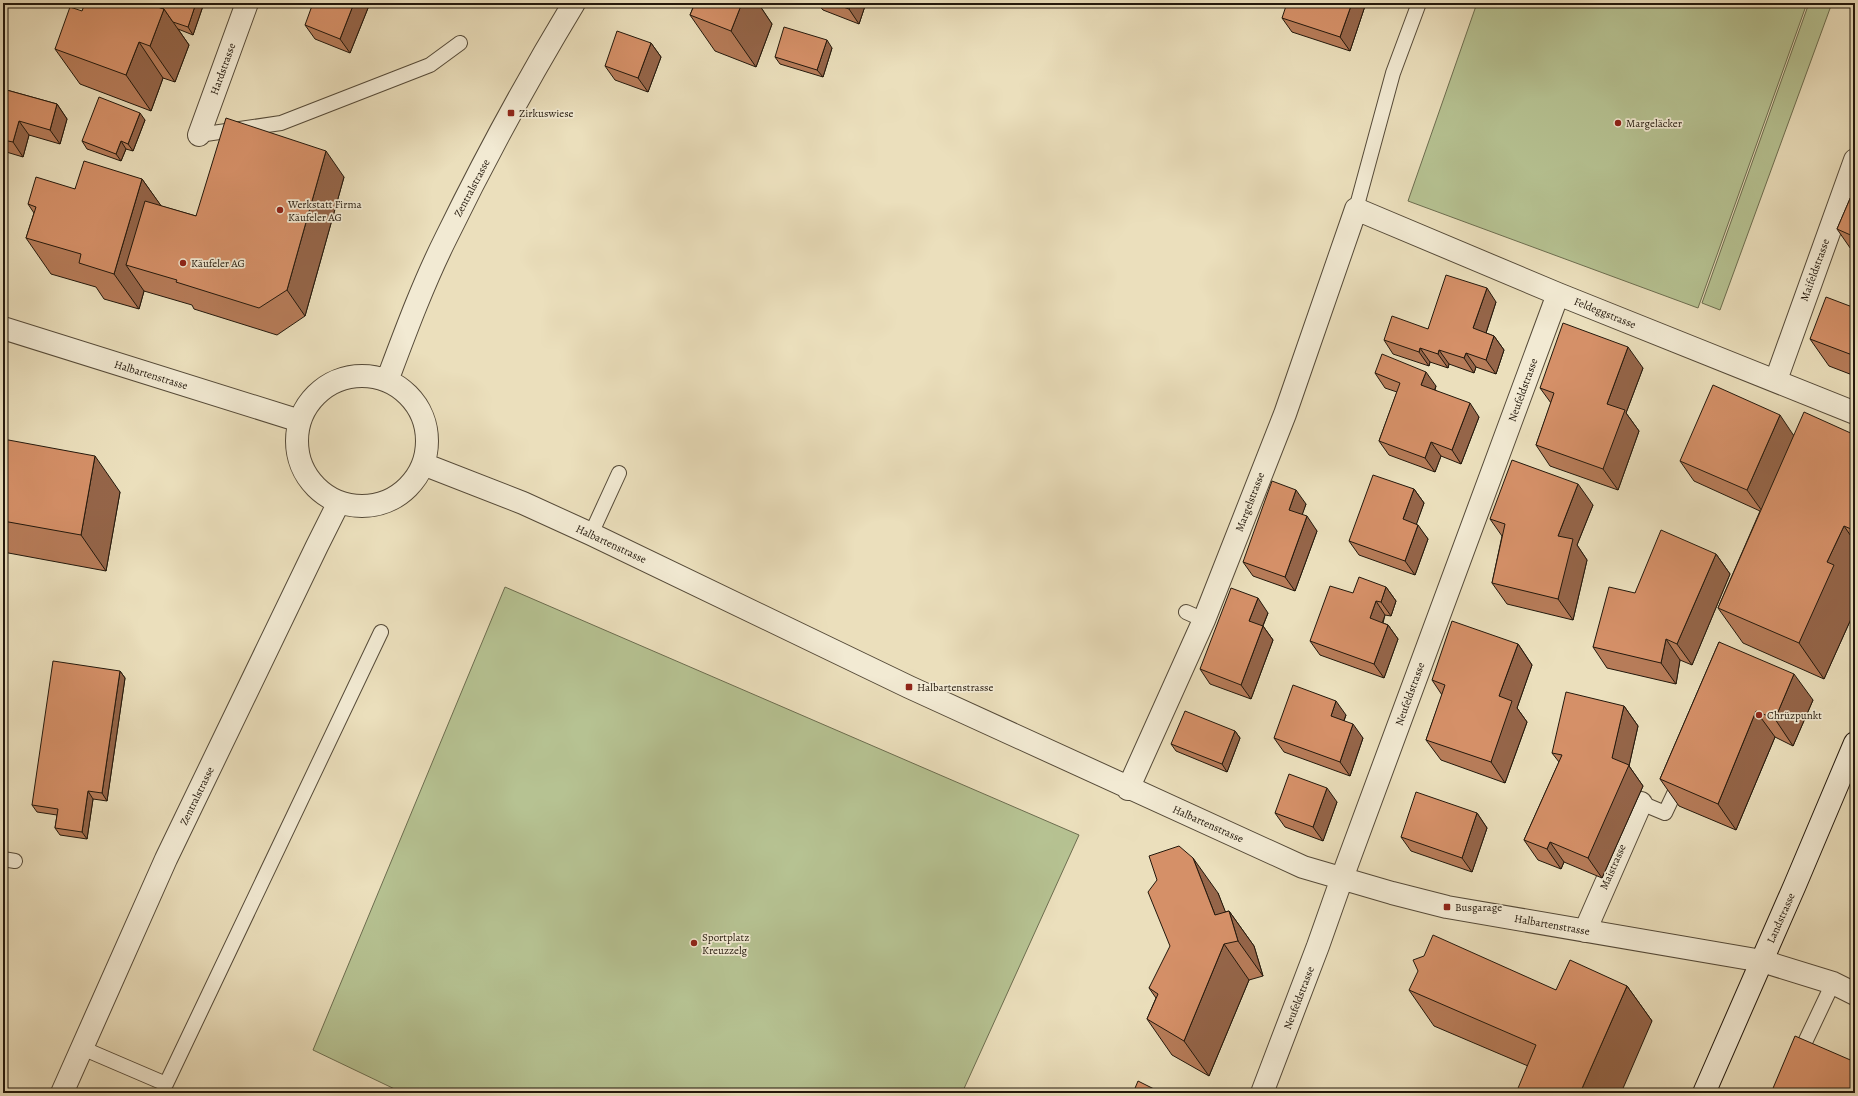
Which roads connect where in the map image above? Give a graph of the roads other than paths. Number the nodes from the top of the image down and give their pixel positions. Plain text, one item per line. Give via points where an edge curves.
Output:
1 (247, 3) edge
2 (574, 3) edge
3 (1418, 3) edge
4 (460, 43) dead end
5 (199, 135) joint
6 (1855, 161) edge
7 (1356, 209) junction
8 (1558, 294) junction
9 (3, 328) edge
10 (1776, 380) junction
11 (387, 381) junction
12 (1855, 413) edge
13 (300, 421) junction
14 (423, 464) junction
15 (619, 473) dead end
16 (339, 502) junction
17 (591, 534) junction
18 (380, 632) dead end
19 (1855, 743) edge
20 (1687, 765) edge
21 (1128, 789) junction
22 (1641, 803) joint
23 (1342, 878) junction
24 (1585, 931) junction
25 (1762, 961) junction
26 (1833, 983) junction
27 (1855, 994) edge
28 (82, 1048) junction
29 (1794, 1066) edge
30 (62, 1093) edge
31 (1262, 1093) edge
32 (1704, 1093) edge

1 - 5 street, Hardstrasse
2 - 11 street, Zentralstrasse via 511,113 445,238
3 - 7 lane via 1393,72
4 - 5 lane via 430,65 281,123
6 - 10 street, Maifeldstrasse
7 - 8 street, Feldeggstrasse
7 - 21 street, Margelstrasse via 1285,414 1195,616
8 - 10 street, Feldeggstrasse
8 - 23 street, Neufeldstrasse
9 - 13 street, Halbartenstrasse
10 - 12 street, Feldeggstrasse
11 - 13 street via 370,376 352,376 335,381 319,391
11 - 14 street via 404,391 417,406 425,424 427,444
13 - 16 street via 297,445 304,469 318,489
14 - 16 street via 413,481 398,495 380,504 360,506
14 - 17 street, Halbartenstrasse via 523,503
15 - 17 lane
16 - 28 street, Zentralstrasse via 166,859
17 - 21 street, Halbartenstrasse
18 - 28 lane via 166,1084
19 - 25 street, Landstrasse
20 - 22 lane via 1665,813
21 - 23 street, Halbartenstrasse via 1303,867
22 - 24 street, Maistrasse
23 - 24 street, Halbartenstrasse via 1447,907
23 - 31 street, Neufeldstrasse
24 - 25 street, Halbartenstrasse
25 - 26 street, Halbartenstrasse
25 - 32 street, Landstrasse
26 - 27 street, Halbartenstrasse
26 - 29 lane
28 - 30 street, Zentralstrasse

